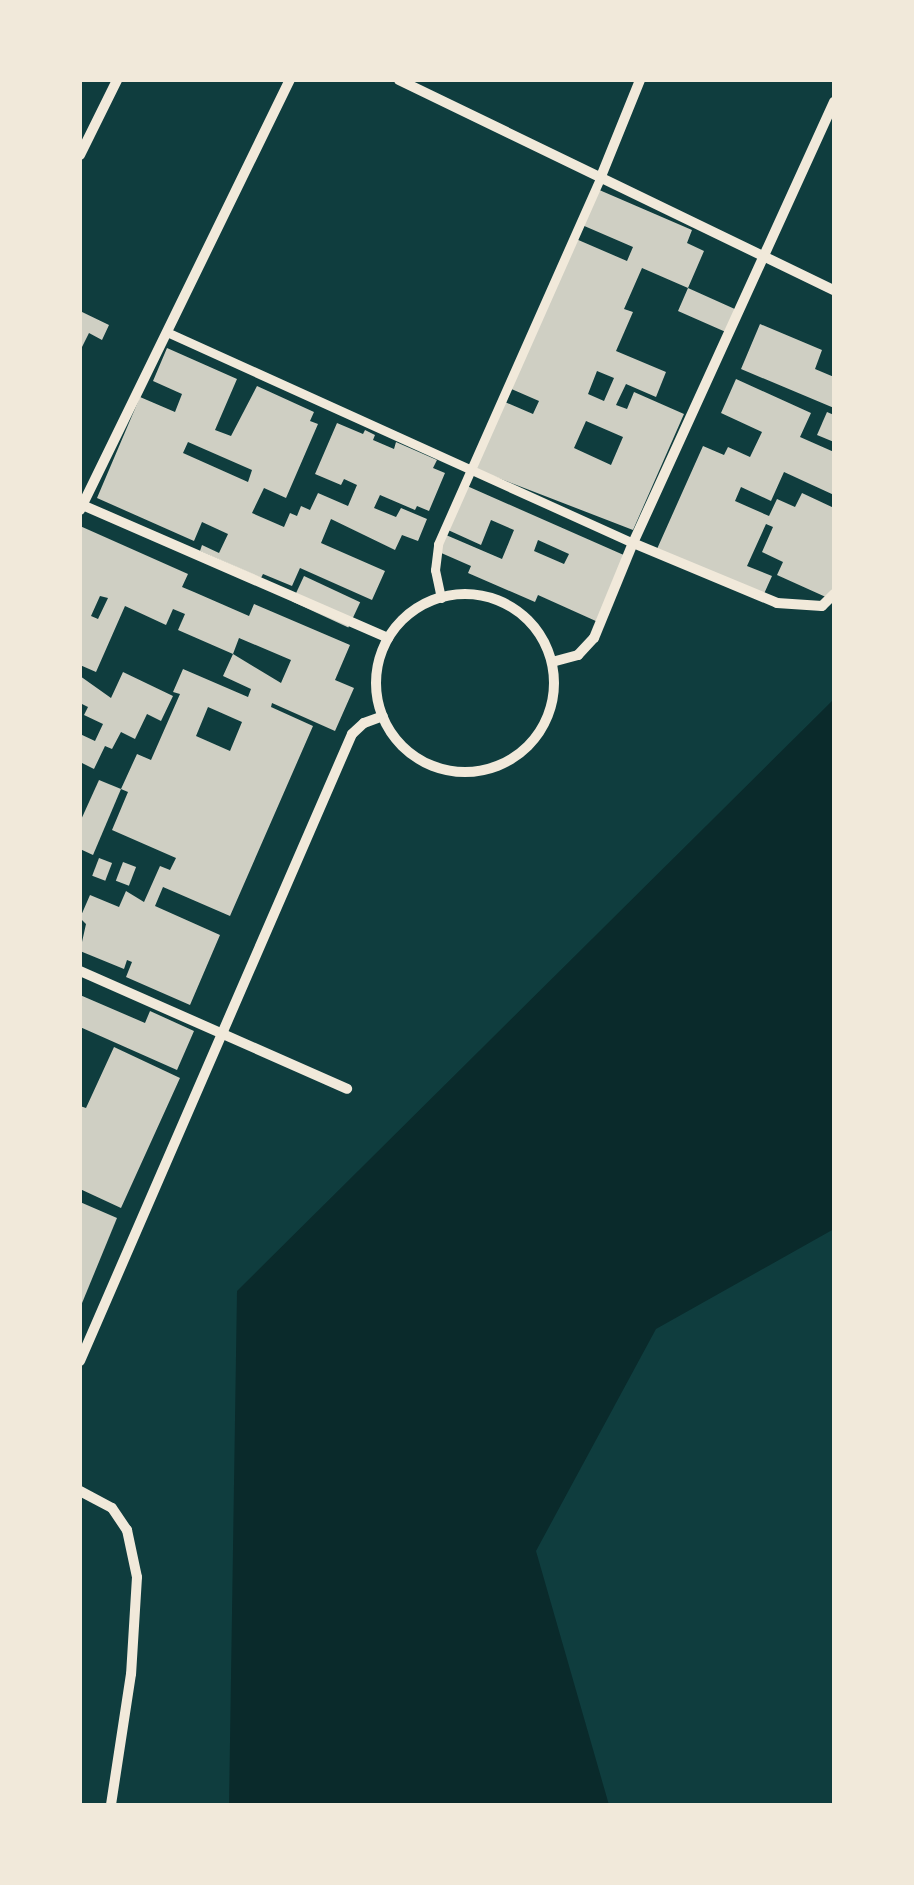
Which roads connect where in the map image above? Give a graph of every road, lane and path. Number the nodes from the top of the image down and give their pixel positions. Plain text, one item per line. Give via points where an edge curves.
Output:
1 (116, 80) edge
2 (290, 80) edge
3 (399, 80) edge
4 (640, 80) edge
5 (834, 102) edge
6 (80, 156) edge
7 (600, 179) junction
8 (765, 257) junction
9 (834, 290) edge
10 (169, 333) junction
11 (468, 470) junction
12 (81, 507) edge
13 (633, 543) junction
14 (834, 594) edge
15 (441, 598) junction
16 (388, 638) junction
17 (552, 662) junction
18 (383, 716) junction
19 (80, 971) edge
20 (223, 1033) junction
21 (346, 1089) dead end
22 (80, 1361) edge
23 (80, 1491) edge
24 (112, 1805) edge

1 - 6 street
2 - 10 street
3 - 7 street
4 - 7 street
5 - 8 street
7 - 8 street
7 - 11 street
8 - 9 street
8 - 13 street
10 - 11 street
10 - 12 street
11 - 13 street
11 - 15 street via 438,544 434,570
12 - 16 street
13 - 14 street via 777,603 822,606
13 - 17 street via 594,638 578,655
15 - 16 street via 405,617
15 - 17 street via 478,594 504,602 542,637
16 - 18 street via 376,690
17 - 18 street via 554,689 542,727 516,756 492,768 466,772 416,758
18 - 20 street via 352,734
19 - 20 street
20 - 21 street
20 - 22 street
23 - 24 street via 112,1508 127,1530 138,1578

